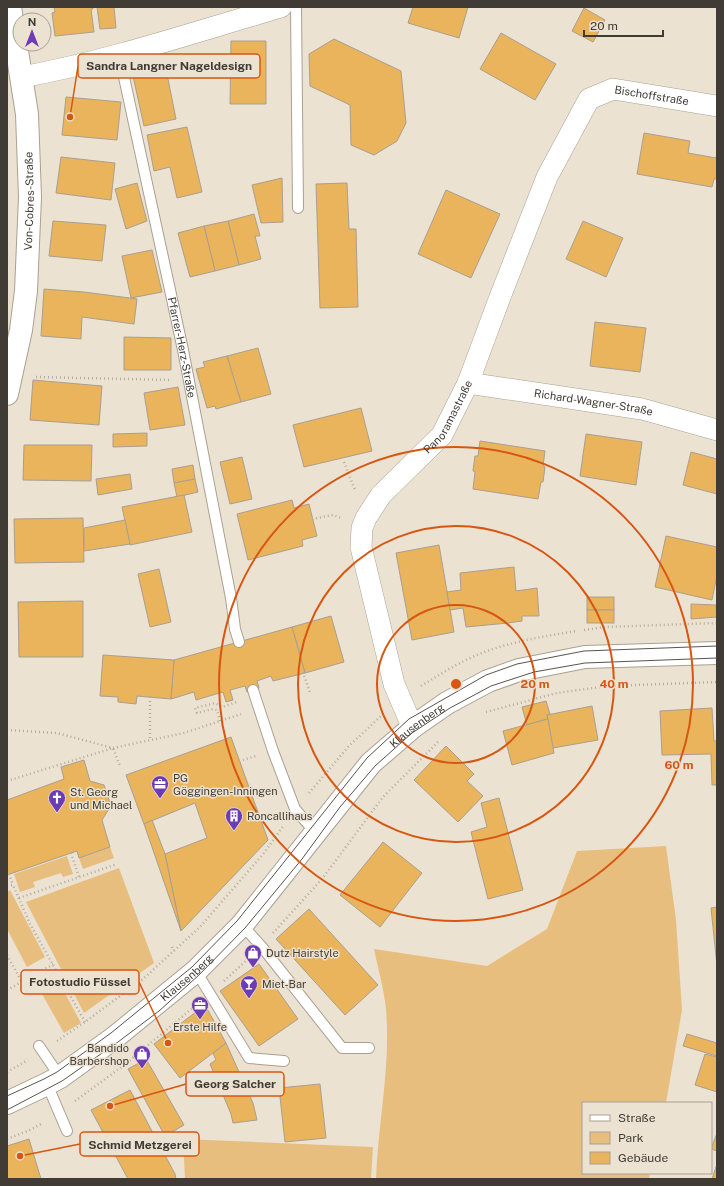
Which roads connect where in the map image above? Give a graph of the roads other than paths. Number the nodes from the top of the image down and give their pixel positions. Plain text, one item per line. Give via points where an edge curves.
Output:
1 (10, 7) edge
2 (281, 7) edge
3 (296, 7) edge
4 (119, 54) junction
5 (22, 77) junction
6 (589, 99) joint
7 (717, 106) edge
8 (298, 208) dead end
9 (17, 373) edge
10 (468, 383) junction
11 (7, 394) edge
12 (717, 430) edge
13 (239, 642) dead end
14 (717, 652) edge
15 (253, 690) dead end
16 (414, 726) junction
17 (315, 832) junction
18 (242, 925) junction
19 (196, 971) junction
20 (40, 1046) dead end
21 (369, 1048) dead end
22 (284, 1061) dead end
23 (54, 1081) junction
24 (7, 1103) edge
25 (67, 1131) dead end

1 - 5 street, Von-Cobres-Straße
2 - 4 street
3 - 8 lane
4 - 5 street
4 - 13 lane, Pfarrer-Herz-Straße via 189,381
5 - 9 street, Von-Cobres-Straße via 27,114 30,197 26,292
6 - 7 street, Bischoffstraße via 613,89
6 - 10 street, Panoramastraße via 547,177
9 - 11 street, Von-Cobres-Straße
10 - 12 street, Richard-Wagner-Straße via 642,409
10 - 16 street, Panoramastraße via 442,435 381,495 362,528 361,547 394,684
14 - 16 street, Klausenberg via 585,657 519,670 488,681 447,703
15 - 17 lane via 296,809
16 - 17 street, Klausenberg via 371,762
17 - 18 street, Klausenberg
18 - 19 street, Klausenberg
18 - 21 lane via 342,1048
19 - 22 lane via 249,1058
19 - 23 street, Klausenberg via 114,1038
20 - 23 lane
23 - 24 street, Klausenberg
23 - 25 lane

